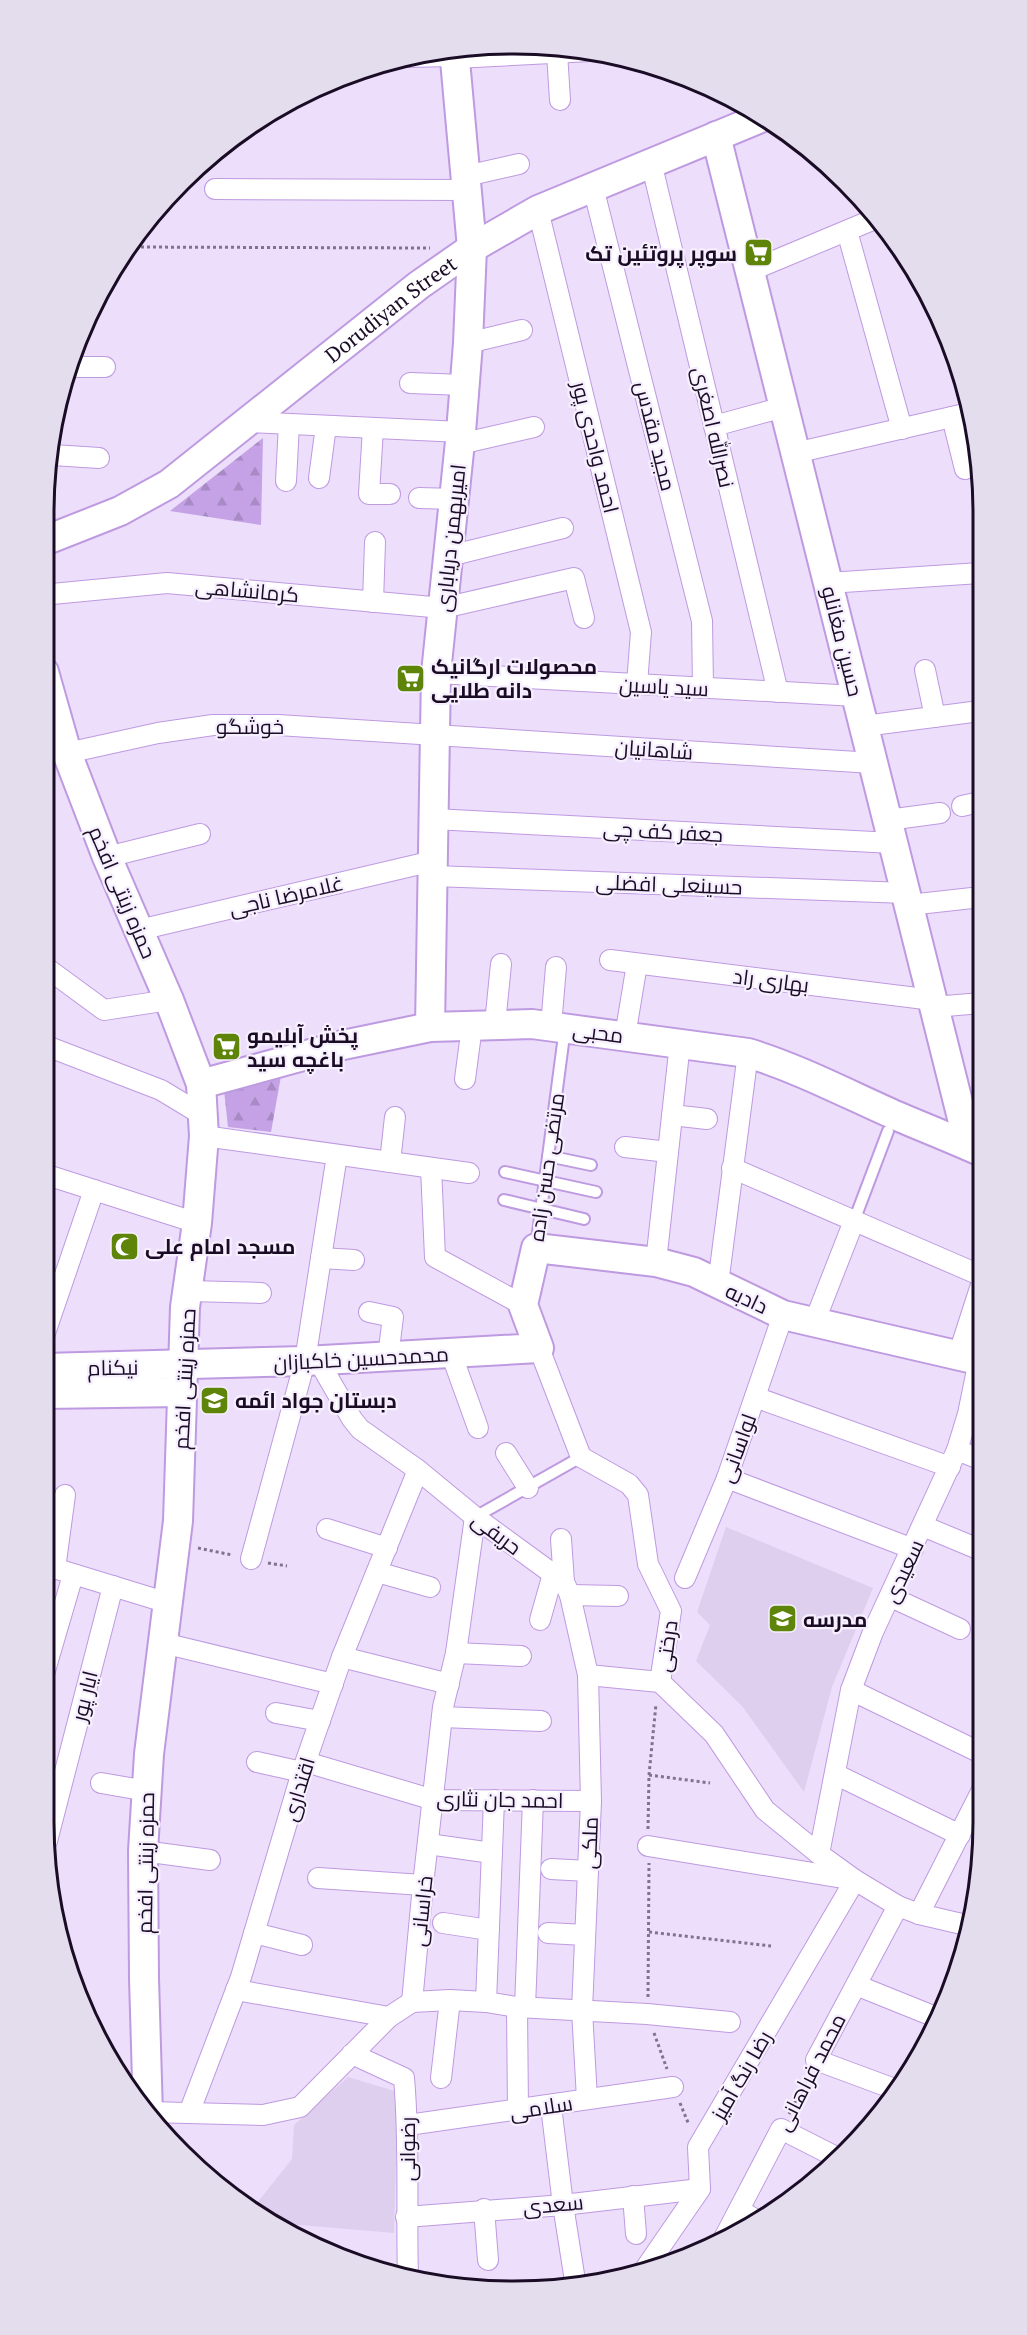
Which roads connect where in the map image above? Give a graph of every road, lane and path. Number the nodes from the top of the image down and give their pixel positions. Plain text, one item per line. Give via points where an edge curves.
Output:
1 (556, 56) edge
2 (454, 58) edge
3 (560, 100) dead end
4 (752, 121) edge
5 (716, 136) junction
6 (651, 162) junction
7 (519, 164) dead end
8 (466, 183) junction
9 (593, 187) junction
10 (215, 189) dead end
11 (538, 210) junction
12 (868, 222) edge
13 (847, 231) junction
14 (139, 247) edge
15 (437, 248) dead end
16 (472, 248) junction
17 (750, 271) junction
18 (522, 330) dead end
19 (468, 343) junction
20 (78, 367) edge
21 (105, 367) dead end
22 (410, 383) dead end
23 (464, 385) junction
24 (784, 407) junction
25 (961, 415) edge
26 (247, 422) junction
27 (289, 424) junction
28 (326, 426) junction
29 (714, 426) junction
30 (534, 427) dead end
31 (373, 428) junction
32 (902, 429) junction
33 (460, 438) junction
34 (795, 453) junction
35 (58, 455) edge
36 (99, 458) dead end
37 (965, 469) dead end
38 (319, 478) dead end
39 (286, 481) dead end
40 (390, 494) dead end
41 (419, 498) dead end
42 (455, 499) junction
43 (563, 528) dead end
44 (54, 537) edge
45 (375, 542) dead end
46 (448, 556) junction
47 (973, 573) edge
48 (828, 583) junction
49 (54, 594) edge
50 (374, 602) junction
51 (443, 608) junction
52 (584, 618) dead end
53 (925, 670) dead end
54 (436, 673) junction
55 (637, 684) junction
56 (703, 688) junction
57 (778, 692) junction
58 (856, 696) junction
59 (973, 712) edge
60 (935, 717) junction
61 (864, 726) junction
62 (54, 733) edge
63 (435, 735) junction
64 (67, 753) junction
65 (873, 763) junction
66 (940, 813) dead end
67 (434, 819) junction
68 (891, 832) junction
69 (200, 834) dead end
70 (106, 857) junction
71 (433, 868) junction
72 (973, 897) edge
73 (907, 899) junction
74 (139, 930) junction
75 (610, 960) dead end
76 (501, 964) dead end
77 (637, 964) junction
78 (556, 967) dead end
79 (54, 973) edge
80 (169, 1000) junction
81 (934, 1003) junction
82 (973, 1003) edge
83 (484, 1025) junction
84 (430, 1027) junction
85 (558, 1027) junction
86 (625, 1036) junction
87 (680, 1043) junction
88 (54, 1049) edge
89 (748, 1053) junction
90 (465, 1079) dead end
91 (201, 1084) junction
92 (672, 1115) junction
93 (395, 1117) dead end
94 (707, 1119) dead end
95 (204, 1126) junction
96 (888, 1131) dead end
97 (973, 1142) edge
98 (625, 1147) dead end
99 (973, 1148) edge
100 (668, 1152) junction
101 (338, 1155) junction
102 (548, 1156) junction
103 (390, 1162) junction
104 (591, 1165) dead end
105 (431, 1168) junction
106 (732, 1168) junction
107 (506, 1172) dead end
108 (469, 1173) dead end
109 (54, 1177) edge
110 (545, 1179) junction
111 (94, 1190) junction
112 (596, 1192) dead end
113 (504, 1200) dead end
114 (541, 1209) junction
115 (584, 1219) dead end
116 (854, 1221) junction
117 (197, 1222) junction
118 (536, 1248) junction
119 (321, 1258) junction
120 (354, 1260) dead end
121 (656, 1262) junction
122 (973, 1272) edge
123 (718, 1284) junction
124 (189, 1291) junction
125 (261, 1293) dead end
126 (523, 1305) junction
127 (54, 1307) edge
128 (369, 1312) dead end
129 (783, 1315) junction
130 (814, 1323) junction
131 (539, 1348) junction
132 (452, 1353) junction
133 (388, 1357) junction
134 (973, 1359) edge
135 (312, 1361) junction
136 (54, 1369) edge
137 (182, 1379) junction
138 (54, 1393) edge
139 (755, 1397) junction
140 (478, 1428) dead end
141 (506, 1453) dead end
142 (581, 1457) junction
143 (953, 1459) junction
144 (973, 1460) edge
145 (418, 1470) junction
146 (727, 1478) junction
147 (528, 1488) junction
148 (65, 1496) dead end
149 (475, 1517) junction
150 (923, 1526) junction
151 (327, 1529) dead end
152 (561, 1539) dead end
153 (973, 1547) edge
154 (387, 1548) junction
155 (913, 1549) junction
156 (251, 1559) dead end
157 (57, 1570) edge
158 (377, 1572) junction
159 (685, 1578) dead end
160 (562, 1584) junction
161 (113, 1586) junction
162 (430, 1587) dead end
163 (54, 1594) edge
164 (618, 1596) dead end
165 (891, 1597) junction
166 (168, 1603) junction
167 (540, 1620) dead end
168 (960, 1629) dead end
169 (163, 1643) junction
170 (456, 1653) junction
171 (521, 1656) dead end
172 (342, 1658) junction
173 (588, 1675) junction
174 (660, 1682) junction
175 (333, 1684) junction
176 (449, 1684) junction
177 (851, 1690) junction
178 (276, 1713) dead end
179 (442, 1717) junction
180 (320, 1721) junction
181 (541, 1721) dead end
182 (973, 1749) edge
183 (257, 1762) dead end
184 (304, 1767) junction
185 (649, 1774) dead end
186 (835, 1774) junction
187 (101, 1783) dead end
188 (710, 1783) dead end
189 (147, 1791) junction
190 (434, 1800) junction
191 (494, 1800) junction
192 (533, 1800) junction
193 (591, 1801) junction
194 (973, 1812) edge
195 (54, 1814) edge
196 (960, 1835) junction
197 (428, 1844) junction
198 (648, 1846) dead end
199 (143, 1851) junction
200 (492, 1852) junction
201 (819, 1854) junction
202 (210, 1860) dead end
203 (551, 1869) dead end
204 (588, 1871) junction
205 (318, 1878) dead end
206 (855, 1880) junction
207 (423, 1886) junction
208 (898, 1906) junction
209 (919, 1914) junction
210 (443, 1923) dead end
211 (961, 1924) edge
212 (489, 1930) junction
213 (649, 1932) dead end
214 (254, 1933) junction
215 (548, 1933) dead end
216 (585, 1935) junction
217 (302, 1945) dead end
218 (771, 1946) dead end
219 (856, 1985) junction
220 (236, 1990) junction
221 (450, 2000) junction
222 (412, 2002) junction
223 (486, 2002) junction
224 (521, 2007) junction
225 (582, 2010) junction
226 (930, 2015) edge
227 (389, 2017) junction
228 (730, 2022) dead end
229 (352, 2054) junction
230 (816, 2060) junction
231 (441, 2078) dead end
232 (673, 2087) dead end
233 (889, 2087) edge
234 (148, 2099) edge
235 (587, 2099) junction
236 (551, 2106) junction
237 (518, 2111) junction
238 (159, 2113) edge
239 (189, 2113) junction
240 (408, 2125) junction
241 (781, 2129) junction
242 (830, 2154) edge
243 (700, 2189) junction
244 (633, 2196) junction
245 (562, 2205) junction
246 (484, 2210) junction
247 (739, 2210) junction
248 (749, 2216) edge
249 (406, 2217) junction
250 (730, 2226) edge
251 (636, 2234) dead end
252 (489, 2260) dead end
253 (652, 2260) edge
254 (408, 2268) edge
255 (574, 2277) edge

1 - 3 street
2 - 8 street, امیربهمن دریاباری
4 - 5 street, Dorudiyan Street
5 - 6 street, Dorudiyan Street
5 - 17 street, حسین مغانلو
6 - 9 street, Dorudiyan Street
6 - 29 street, نصرالله اصغری
7 - 8 street
8 - 10 street
8 - 16 street, امیربهمن دریاباری
9 - 11 street, Dorudiyan Street
9 - 56 street, مجید مقدس via 702,621
11 - 16 street, Dorudiyan Street
11 - 55 street, احمد واحدی پور via 641,632
12 - 13 street
13 - 17 street
13 - 32 street
14 - 15 path
16 - 19 street, امیربهمن دریاباری
16 - 26 street, Dorudiyan Street via 419,285
17 - 24 street, حسین مغانلو
18 - 19 street
19 - 23 street, امیربهمن دریاباری
20 - 21 street
22 - 23 street
23 - 33 street, امیربهمن دریاباری
24 - 29 street
24 - 34 street, حسین مغانلو
25 - 32 street
25 - 37 street
26 - 27 street
26 - 44 street, Dorudiyan Street via 169,484 120,511
27 - 28 street
27 - 39 street
28 - 31 street
28 - 38 street
29 - 57 street, نصرالله اصغری
30 - 33 street
31 - 33 street
31 - 40 street via 369,494
32 - 34 street
33 - 42 street, امیربهمن دریاباری
34 - 48 street, حسین مغانلو
35 - 36 street
41 - 42 street
42 - 46 street, امیربهمن دریاباری
43 - 46 street
45 - 50 street
46 - 51 street, امیربهمن دریاباری
47 - 48 street
48 - 58 street, حسین مغانلو
49 - 50 street, کرمانشاهی via 167,584
50 - 51 street, کرمانشاهی
51 - 52 street, کرمانشاهی via 574,578
51 - 54 street, امیربهمن دریاباری
53 - 60 street
54 - 55 street, سید یاسین
54 - 63 street, امیربهمن دریاباری
55 - 56 street, سید یاسین
56 - 57 street, سید یاسین
57 - 58 street, سید یاسین
58 - 61 street, حسین مغانلو
59 - 60 street
60 - 61 street
61 - 65 street, حسین مغانلو
62 - 64 street, حمزه زینتی افخم
63 - 64 street, خوشگو via 278,724 213,724
63 - 65 street, شاهانیان
63 - 67 street, امیربهمن دریاباری
64 - 70 street, حمزه زینتی افخم
65 - 68 street, حسین مغانلو
66 - 68 street, جعفر کف چی
67 - 68 street, جعفر کف چی
67 - 71 street, امیربهمن دریاباری
68 - 73 street, حسین مغانلو
69 - 70 street
70 - 74 street, حمزه زینتی افخم
71 - 73 street, حسینعلی افضلی
71 - 74 street, غلامرضا ناجی
71 - 84 street, امیربهمن دریاباری
72 - 73 street, حسینعلی افضلی
73 - 81 street, حسین مغانلو
74 - 80 street, حمزه زینتی افخم
75 - 77 street, بهاری راد
76 - 83 street
77 - 81 street, بهاری راد
77 - 86 street
78 - 85 street
79 - 80 street via 104,1010
80 - 91 street, حمزه زینتی افخم
81 - 82 street, بهاری راد
81 - 97 street, حسین مغانلو
83 - 84 street, محبی
83 - 85 street, محبی
83 - 90 street
84 - 91 street, محبی via 344,1045
85 - 86 street, محبی
85 - 102 lane, مرتضی حسن زاده
86 - 87 street, محبی
87 - 89 street, محبی
87 - 92 street
88 - 95 street via 161,1090
89 - 99 street, محبی via 842,1089
89 - 106 street
91 - 95 street, حمزه زینتی افخم
92 - 94 street
92 - 100 street
93 - 103 street
95 - 101 street
95 - 117 street, حمزه زینتی افخم
96 - 116 lane
98 - 100 street
100 - 121 street
101 - 103 street
101 - 119 street
102 - 104 lane
102 - 110 lane, مرتضی حسن زاده
103 - 105 street
105 - 108 street
105 - 126 street via 435,1257
106 - 116 street
106 - 123 street
107 - 110 lane
109 - 111 street
110 - 112 lane
110 - 114 lane, مرتضی حسن زاده
111 - 117 street
111 - 127 street
113 - 114 lane
114 - 115 lane
114 - 118 lane, مرتضی حسن زاده
116 - 122 street
116 - 130 street
117 - 124 street, حمزه زینتی افخم
118 - 121 street, دادبه
118 - 126 street, مرتضی حسن زاده
119 - 120 street
119 - 135 street
121 - 123 street, دادبه via 694,1272
123 - 129 street, دادبه
124 - 125 street
124 - 137 street, حمزه زینتی افخم
126 - 131 street
128 - 133 street via 393,1317
129 - 130 street, دادبه
129 - 139 street, لواسانی
130 - 134 street, دادبه
131 - 132 street, محمدحسین خاکبازان
131 - 142 street
132 - 133 street, محمدحسین خاکبازان
132 - 140 street
133 - 135 street, محمدحسین خاکبازان
134 - 143 street, سعیدی via 968,1414
135 - 137 street, محمدحسین خاکبازان
135 - 145 street, حریفی via 360,1429
135 - 156 street
136 - 137 street, نیکنام
137 - 138 street
137 - 166 street, حمزه زینتی افخم via 178,1521
139 - 143 street
139 - 146 street, لواسانی
141 - 147 street
142 - 147 lane
142 - 174 street, درختی via 629,1484 638,1495 648,1564 671,1611
143 - 144 street
143 - 150 street, سعیدی
145 - 149 street, حریفی
145 - 154 street, اقتداری
146 - 155 street
146 - 159 street, لواسانی
147 - 149 lane
148 - 157 street
149 - 160 street, حریفی
149 - 170 street, خراسانی
150 - 153 street
150 - 155 street, سعیدی
151 - 154 street
152 - 160 street
154 - 158 street, اقتداری
155 - 165 street, سعیدی
157 - 161 street
157 - 163 street
158 - 162 street
158 - 172 street, اقتداری
160 - 164 street
160 - 167 street
160 - 173 street
161 - 166 street
161 - 195 street, ایار پور
165 - 168 street
165 - 177 street, سعیدی
166 - 169 street, حمزه زینتی افخم
169 - 175 street
169 - 189 street, حمزه زینتی افخم
170 - 171 street
170 - 176 street, خراسانی
172 - 175 street, اقتداری
172 - 176 street
173 - 174 street
173 - 193 street, ملکی
174 - 201 street, درختی via 714,1734 765,1810
175 - 180 street, اقتداری
176 - 179 street, خراسانی
177 - 182 street
177 - 186 street, سعیدی
178 - 180 street
179 - 181 street
179 - 190 street, خراسانی
180 - 184 street, اقتداری
183 - 184 street, احمد جان نثاری
184 - 190 street, احمد جان نثاری
184 - 214 street, اقتداری
185 - 188 path
186 - 196 street
186 - 201 street, سعیدی
187 - 189 street
189 - 199 street, حمزه زینتی افخم
190 - 191 street, احمد جان نثاری
190 - 197 street, خراسانی
191 - 192 street, احمد جان نثاری
191 - 200 street
192 - 193 street, احمد جان نثاری
192 - 224 street
193 - 204 street, ملکی
194 - 196 street
196 - 209 street
197 - 200 street
197 - 207 street, خراسانی
198 - 206 street
199 - 202 street
199 - 234 street, حمزه زینتی افخم
200 - 212 street
201 - 206 street, درختی
203 - 204 street
204 - 216 street, ملکی
205 - 207 street
206 - 208 street, درختی
206 - 243 street, رضا رنگ آمیز via 698,2147
207 - 222 street, خراسانی
208 - 209 street, درختی
208 - 219 street, محمد فراهانی
209 - 211 street, درختی
210 - 212 street
212 - 223 street
213 - 218 path
214 - 217 street
214 - 220 street, اقتداری
215 - 216 street
216 - 225 street, ملکی
219 - 226 street
219 - 230 street, محمد فراهانی
220 - 227 street
220 - 239 street, اقتداری
221 - 222 street
221 - 223 street
221 - 231 street
222 - 227 street
223 - 224 street
224 - 225 street
224 - 237 street
225 - 228 street
225 - 235 street, ملکی
227 - 229 street
229 - 239 street via 300,2107 262,2115
229 - 240 street, رضوانی via 404,2078
230 - 233 street
230 - 241 path, محمد فراهانی
232 - 235 street, سلامی
235 - 236 street, سلامی
236 - 237 street, سلامی
236 - 245 street
237 - 240 street, سلامی
238 - 239 street
240 - 249 street, رضوانی
241 - 242 street
241 - 247 street, محمد فراهانی
243 - 244 street, سعدی
243 - 253 street
244 - 245 street, سعدی
244 - 251 street
245 - 246 street, سعدی
245 - 255 street
246 - 249 street, سعدی
246 - 252 street
247 - 248 street
247 - 250 street, محمد فراهانی
249 - 254 street, رضوانی

